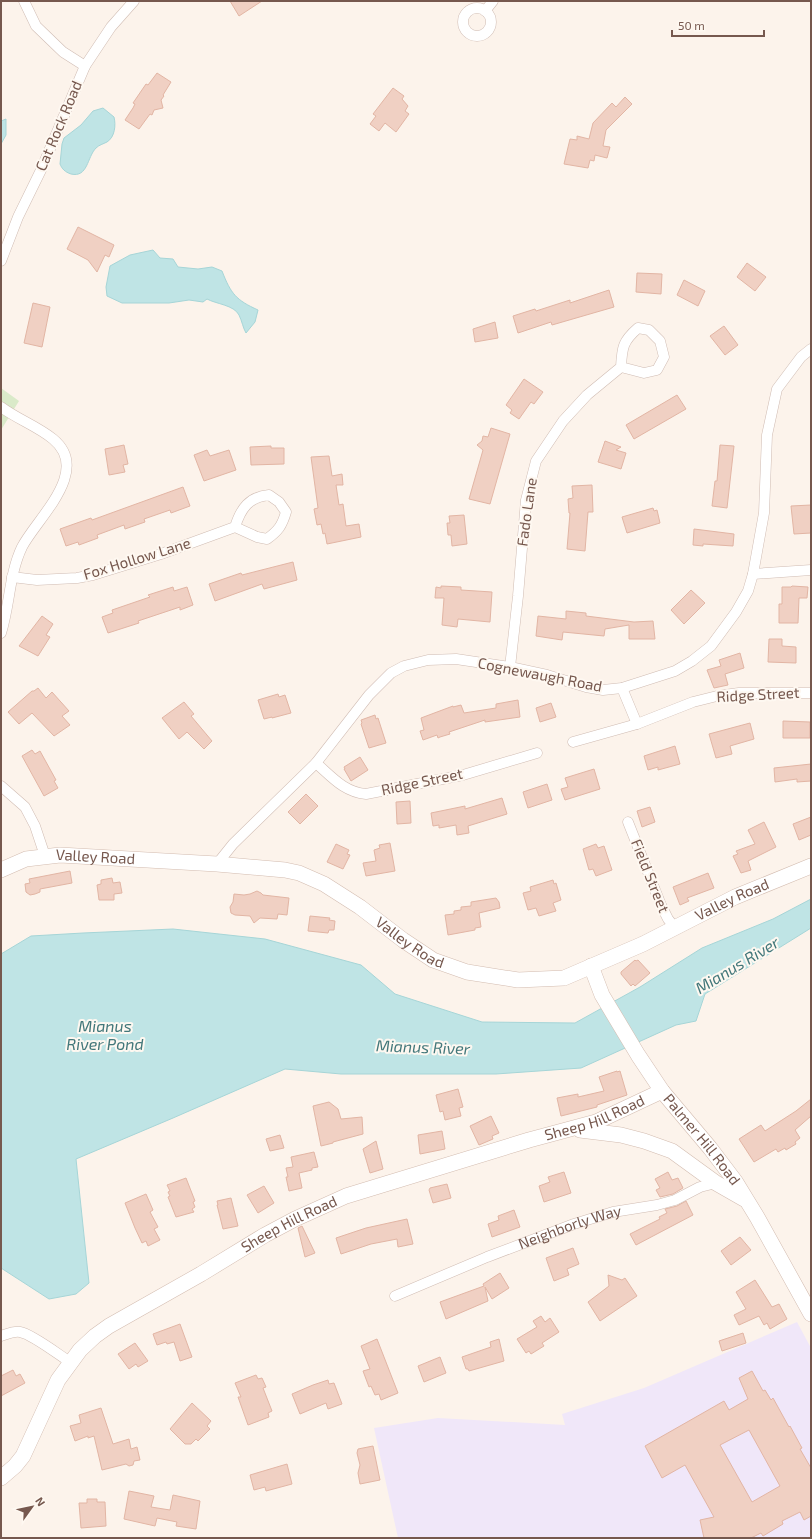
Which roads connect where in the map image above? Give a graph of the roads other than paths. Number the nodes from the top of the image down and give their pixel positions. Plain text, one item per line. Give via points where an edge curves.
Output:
1 (24, 1) edge
2 (134, 1) edge
3 (493, 1) edge
4 (485, 11) dead end
5 (85, 66) junction
6 (1, 261) edge
7 (811, 349) edge
8 (621, 367) junction
9 (1, 407) edge
10 (235, 527) junction
11 (811, 570) edge
12 (753, 574) junction
13 (12, 577) junction
14 (1, 633) edge
15 (510, 667) junction
16 (622, 688) junction
17 (811, 693) edge
18 (637, 724) junction
19 (573, 742) dead end
20 (537, 754) dead end
21 (316, 762) junction
22 (1, 786) edge
23 (628, 822) dead end
24 (45, 856) junction
25 (217, 864) junction
26 (811, 866) edge
27 (1, 870) edge
28 (675, 928) junction
29 (591, 966) junction
30 (662, 1090) junction
31 (571, 1129) junction
32 (716, 1183) junction
33 (746, 1200) junction
34 (394, 1296) dead end
35 (811, 1314) edge
36 (1, 1336) edge
37 (70, 1362) junction
38 (1, 1478) edge

1 - 5 street via 36,26 63,52
2 - 5 street, Cat Rock Road via 111,27
3 - 4 street
5 - 6 street, Cat Rock Road
7 - 12 street, Cognewaugh Road via 801,357 777,389 767,435 764,513
8 - 8 street via 622,350 627,338 638,328 649,330 660,341 664,357 657,370 644,373
8 - 15 street, Fado Lane via 587,395 563,422 536,461 526,500
9 - 13 street via 54,440 65,460 63,484 25,542
10 - 10 street via 239,514 248,502 260,496 270,495 286,512 278,531 267,539
10 - 13 street, Fox Hollow Lane via 93,575 37,580
11 - 12 street
12 - 16 street, Cognewaugh Road via 748,591 736,612 711,646 675,671
13 - 14 street
15 - 16 street, Cognewaugh Road via 586,687 603,690
15 - 21 street, Cognewaugh Road via 456,659 428,660 404,666 391,673 369,695
16 - 18 street
17 - 18 street, Ridge Street via 739,693 717,696 693,702
18 - 19 street, Ridge Street
20 - 21 street, Ridge Street via 464,775 366,794 355,793 343,787
21 - 25 street, Cognewaugh Road via 233,844
22 - 24 street via 25,807 35,826
23 - 28 street, Field Street via 661,904
24 - 25 street, Valley Road via 72,855
24 - 27 street, Valley Road via 26,859
25 - 29 street, Valley Road via 299,873 324,884 360,906 433,960 467,972 518,980 564,978
26 - 28 street, Valley Road via 735,897
28 - 29 street, Valley Road
29 - 30 street, Palmer Hill Road via 602,995
30 - 31 street, Sheep Hill Road via 596,1122
30 - 33 street, Palmer Hill Road via 710,1148
31 - 32 street via 621,1135 672,1151
31 - 37 street, Sheep Hill Road via 376,1186 301,1216 109,1326 94,1336
32 - 33 street
32 - 34 street, Neighborly Way via 700,1187 657,1206 613,1212 574,1224
33 - 35 street, Palmer Hill Road
36 - 37 street via 20,1332
37 - 38 street, Sheep Hill Road via 58,1380 23,1456 16,1466

